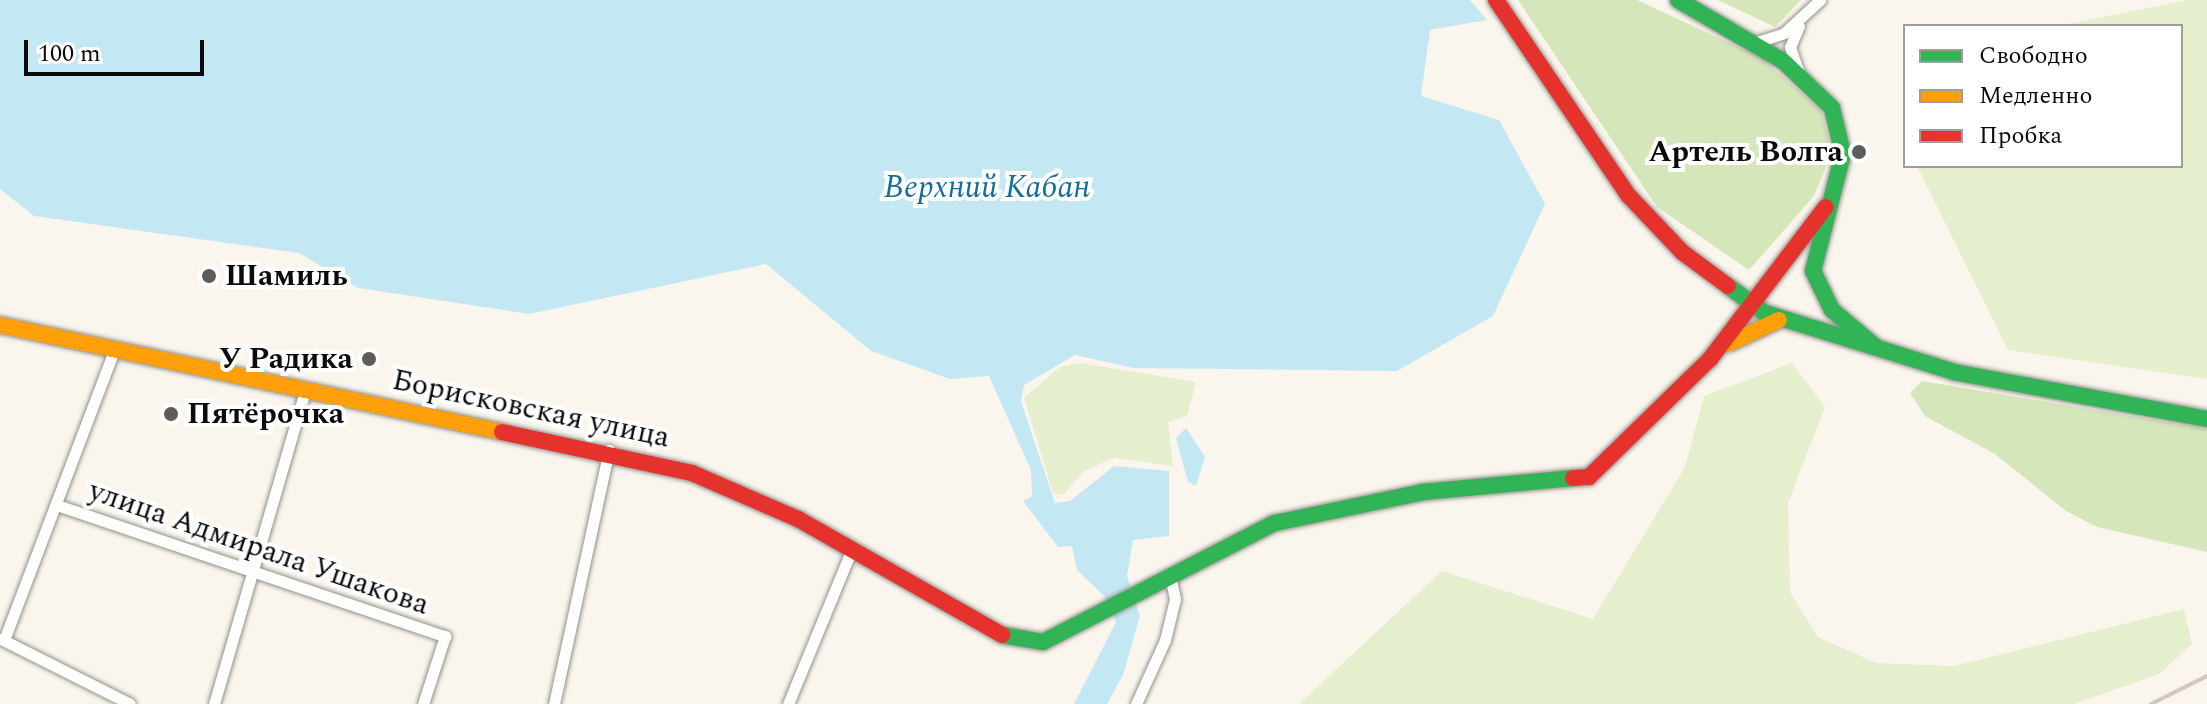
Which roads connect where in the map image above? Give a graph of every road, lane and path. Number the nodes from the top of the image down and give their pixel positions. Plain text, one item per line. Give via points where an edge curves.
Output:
1 (1496, 0) edge
2 (1678, 0) edge
3 (1820, 0) edge
4 (1508, 8) edge
5 (1807, 14) junction
6 (1753, 43) junction
7 (1800, 73) junction
8 (1826, 207) junction
9 (1754, 307) junction
10 (1779, 320) junction
11 (0, 325) edge
12 (115, 348) junction
13 (1888, 355) junction
14 (1710, 359) junction
15 (305, 391) junction
16 (2207, 419) edge
17 (609, 450) junction
18 (57, 505) junction
19 (852, 549) junction
20 (255, 575) junction
21 (1171, 580) junction
22 (2, 639) edge
23 (130, 704) edge
24 (214, 704) edge
25 (423, 704) edge
26 (554, 704) edge
27 (788, 704) edge
28 (1136, 704) edge

1 - 4 street
2 - 6 street
3 - 5 street
4 - 9 street via 1628,195 1682,252
5 - 6 street via 1784,33
5 - 7 street via 1791,39
6 - 7 street
7 - 8 street via 1832,108 1843,138 1839,178
8 - 9 street
8 - 13 street via 1813,254 1820,293 1849,328
9 - 10 street
9 - 14 street
10 - 13 street
10 - 14 street
11 - 12 street, Борисковская улица
12 - 15 street, Борисковская улица
12 - 18 street
13 - 16 street
14 - 21 street via 1589,477 1330,507 1275,523
15 - 17 street, Борисковская улица
15 - 20 street
17 - 19 street, Борисковская улица via 692,473
17 - 26 street
18 - 20 street, улица Адмирала Ушакова
18 - 22 street
19 - 21 street, Борисковская улица via 1017,641 1062,637
19 - 27 street
20 - 24 street
20 - 25 street, улица Адмирала Ушакова via 445,636
21 - 28 street via 1175,599 1165,640
22 - 23 street

